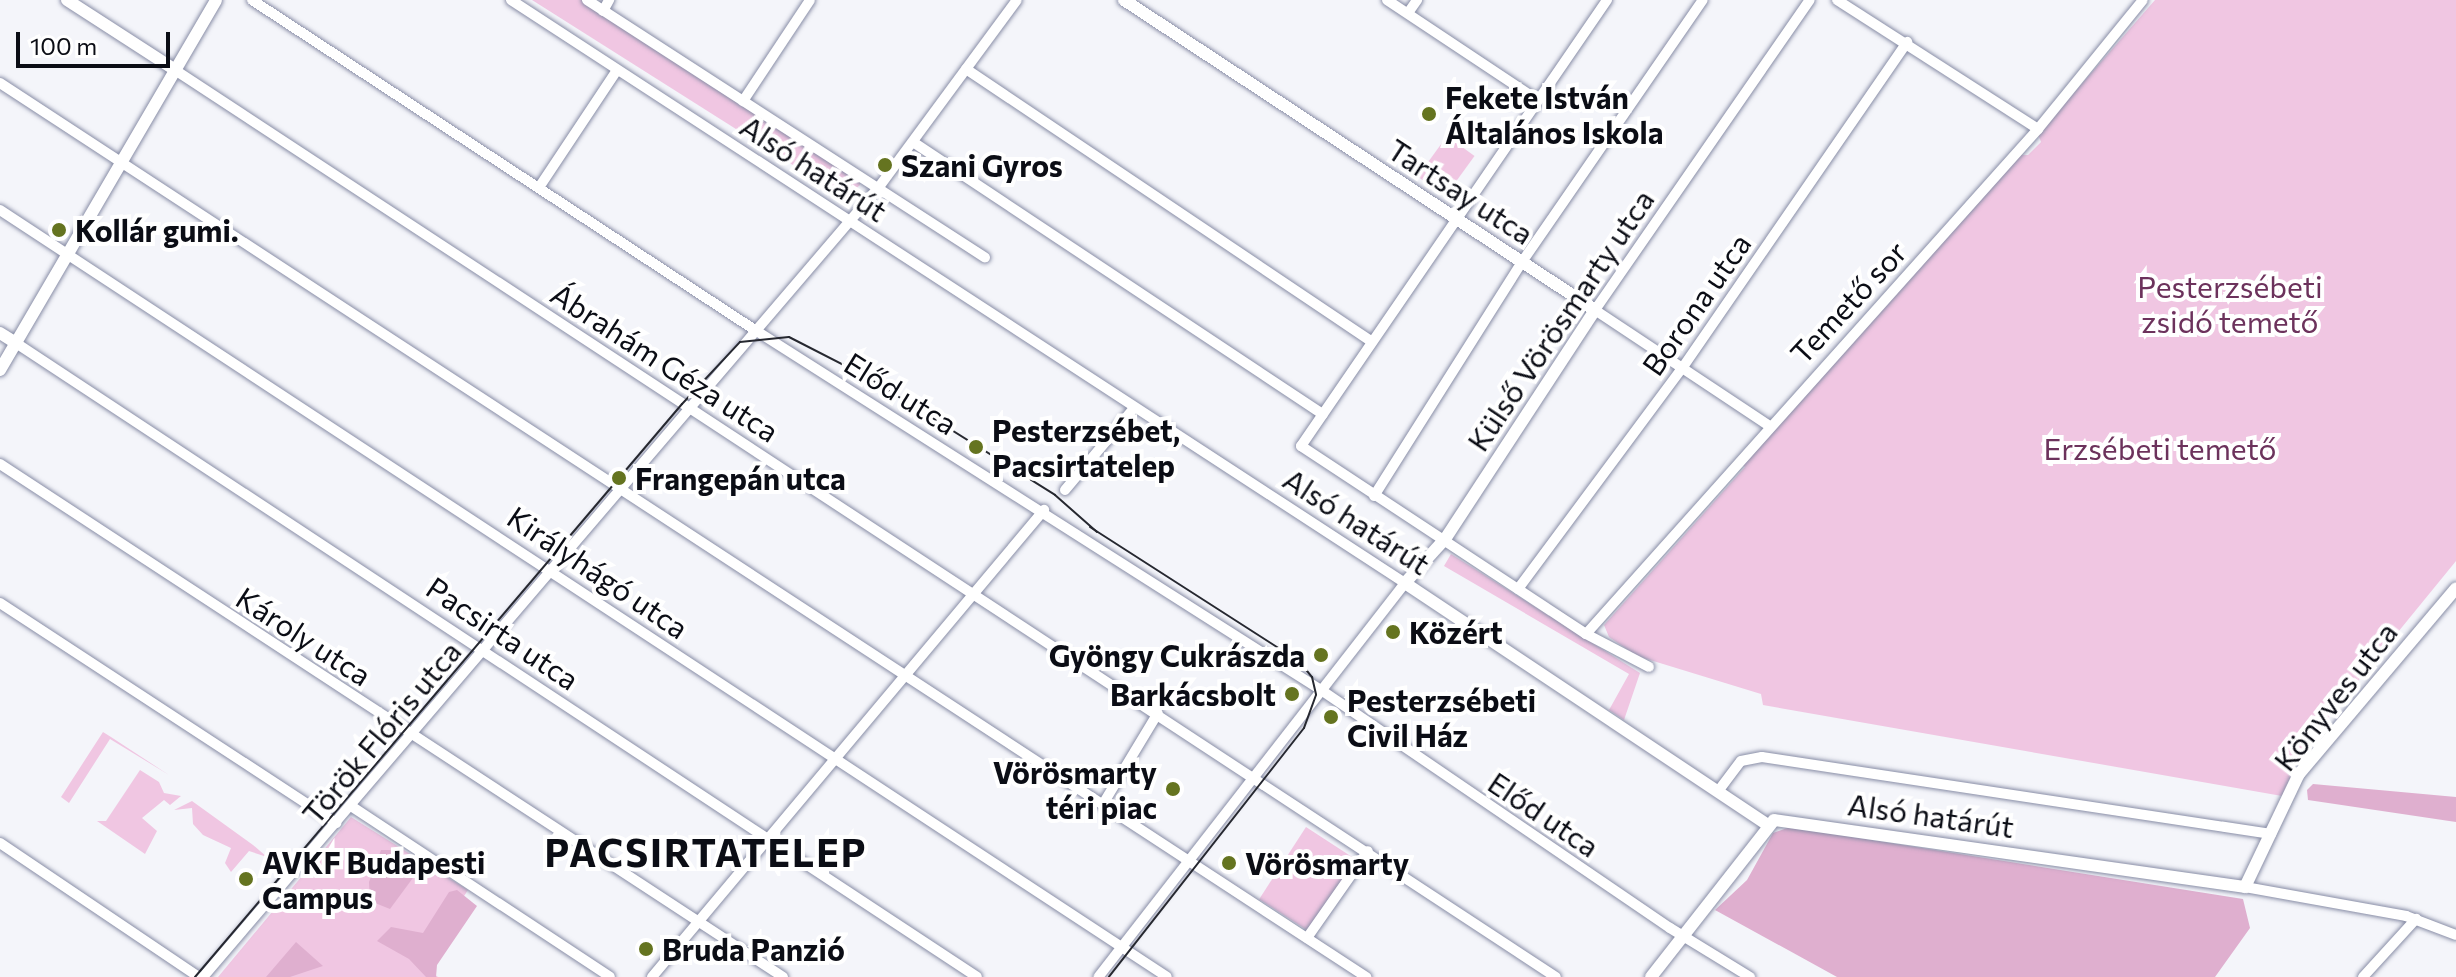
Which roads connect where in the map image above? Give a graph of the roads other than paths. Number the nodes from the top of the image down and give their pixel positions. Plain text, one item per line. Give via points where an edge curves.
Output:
1 (67, 0) edge
2 (216, 0) edge
3 (252, 0) edge
4 (511, 0) edge
5 (587, 0) edge
6 (609, 0) edge
7 (810, 0) edge
8 (1017, 0) edge
9 (1124, 0) edge
10 (1387, 0) edge
11 (1417, 0) edge
12 (1607, 0) edge
13 (1703, 0) edge
14 (1810, 0) edge
15 (1837, 0) edge
16 (2143, 0) edge
17 (603, 11) junction
18 (1408, 13) junction
19 (1907, 42) junction
20 (966, 69) junction
21 (175, 70) junction
22 (617, 70) junction
23 (0, 83) edge
24 (1536, 99) junction
25 (743, 101) junction
26 (2038, 129) junction
27 (913, 142) junction
28 (123, 160) junction
29 (540, 186) junction
30 (878, 189) junction
31 (0, 210) edge
32 (1454, 217) junction
33 (848, 222) junction
34 (69, 253) junction
35 (985, 257) dead end
36 (1522, 262) junction
37 (1595, 310) junction
38 (755, 330) junction
39 (0, 333) edge
40 (1372, 342) junction
41 (16, 343) junction
42 (1683, 367) junction
43 (0, 370) edge
44 (687, 408) junction
45 (1134, 408) junction
46 (1323, 414) junction
47 (1768, 425) junction
48 (0, 464) edge
49 (619, 488) junction
50 (1065, 490) dead end
51 (1374, 496) junction
52 (1044, 510) junction
53 (1445, 539) junction
54 (551, 569) junction
55 (1405, 583) junction
56 (2456, 588) edge
57 (1518, 589) junction
58 (973, 593) junction
59 (0, 603) edge
60 (1586, 634) junction
61 (482, 650) junction
62 (1649, 667) dead end
63 (903, 675) junction
64 (1321, 690) junction
65 (1158, 713) junction
66 (411, 736) junction
67 (834, 759) junction
68 (1253, 776) junction
69 (1719, 790) junction
70 (1103, 804) junction
71 (351, 806) junction
72 (336, 823) junction
73 (1768, 825) junction
74 (2271, 834) junction
75 (767, 839) junction
76 (0, 843) edge
77 (1368, 851) junction
78 (1188, 860) junction
79 (2245, 887) junction
80 (2416, 919) junction
81 (699, 922) junction
82 (2456, 935) edge
83 (1682, 936) junction
84 (1307, 938) junction
85 (1121, 947) junction
86 (201, 977) edge
87 (610, 977) edge
88 (652, 977) edge
89 (783, 977) edge
90 (977, 977) edge
91 (1098, 977) edge
92 (1167, 977) edge
93 (1366, 977) edge
94 (1556, 977) edge
95 (1651, 977) edge
96 (1750, 977) edge
97 (2363, 977) edge

1 - 21 street, Ábrahám Géza utca
2 - 21 street
3 - 29 street, Előd utca
4 - 22 street, Alsó határút
5 - 17 street, Alsó határút
6 - 17 street
7 - 25 street
8 - 20 street, Török Flóris utca
9 - 32 street, Tartsay utca
10 - 18 street
11 - 18 street
12 - 24 street
13 - 36 street
14 - 37 street, Külső Vörösmarty utca
15 - 19 street
16 - 26 street, Temető sor
17 - 25 street, Alsó határút
18 - 24 street
19 - 26 street
19 - 42 street, Borona utca
20 - 27 street, Török Flóris utca
20 - 40 street
21 - 28 street
21 - 44 street, Ábrahám Géza utca
22 - 29 street
22 - 33 street, Alsó határút
23 - 28 street
24 - 32 street
25 - 30 street, Alsó határút
26 - 47 street, Temető sor
27 - 30 street, Török Flóris utca
27 - 46 street
28 - 34 street
28 - 49 street
29 - 38 street, Előd utca
30 - 33 street, Török Flóris utca
30 - 35 street, Alsó határút
31 - 34 street, Királyhágó utca
32 - 36 street, Tartsay utca
32 - 40 street
33 - 38 street, Török Flóris utca
33 - 45 street, Alsó határút
34 - 41 street
34 - 54 street, Királyhágó utca
36 - 37 street, Tartsay utca
36 - 51 street
37 - 42 street, Tartsay utca
37 - 53 street, Külső Vörösmarty utca
38 - 44 street, Török Flóris utca
38 - 52 street, Előd utca
39 - 41 street, Pacsirta utca
40 - 46 street
41 - 43 street
41 - 61 street, Pacsirta utca
42 - 47 street, Tartsay utca
42 - 57 street, Borona utca
44 - 49 street, Török Flóris utca
44 - 58 street, Ábrahám Géza utca
45 - 50 street
45 - 55 street, Alsó határút
46 - 51 street, Alsó határút via 1301,446
47 - 60 street, Temető sor
48 - 66 street, Károly utca
49 - 54 street, Török Flóris utca
49 - 63 street
51 - 53 street, Alsó határút
52 - 58 street
52 - 64 street, Előd utca
53 - 55 street, Külső Vörösmarty utca
53 - 57 street, Alsó határút
54 - 61 street, Török Flóris utca
54 - 67 street, Királyhágó utca
55 - 64 street
55 - 69 street, Alsó határút
56 - 74 street, Könyves utca via 2304,767
57 - 60 street, Alsó határút
58 - 63 street
58 - 65 street, Ábrahám Géza utca
59 - 72 street
60 - 62 street, Alsó határút
61 - 66 street, Török Flóris utca
61 - 75 street, Pacsirta utca
63 - 67 street
63 - 70 street
64 - 68 street
64 - 83 street, Előd utca
65 - 68 street, Ábrahám Géza utca
65 - 70 street
66 - 71 street, Török Flóris utca
66 - 81 street, Károly utca
67 - 75 street
67 - 85 street, Királyhágó utca
68 - 77 street, Ábrahám Géza utca
68 - 78 street
69 - 73 street, Alsó határút
69 - 74 street via 1741,761 1762,757
70 - 78 street
71 - 72 street, Török Flóris utca
71 - 87 street
72 - 86 street, Török Flóris utca
73 - 79 street, Alsó határút via 1782,819
73 - 83 street
74 - 79 street, Könyves utca
75 - 81 street
75 - 90 street, Pacsirta utca
76 - 86 street
77 - 84 street
77 - 94 street, Ábrahám Géza utca
78 - 84 street
78 - 85 street
79 - 80 street
80 - 82 street
80 - 97 street
81 - 88 street
81 - 89 street, Károly utca
83 - 95 street
83 - 96 street, Előd utca
84 - 93 street
85 - 91 street
85 - 92 street, Királyhágó utca

